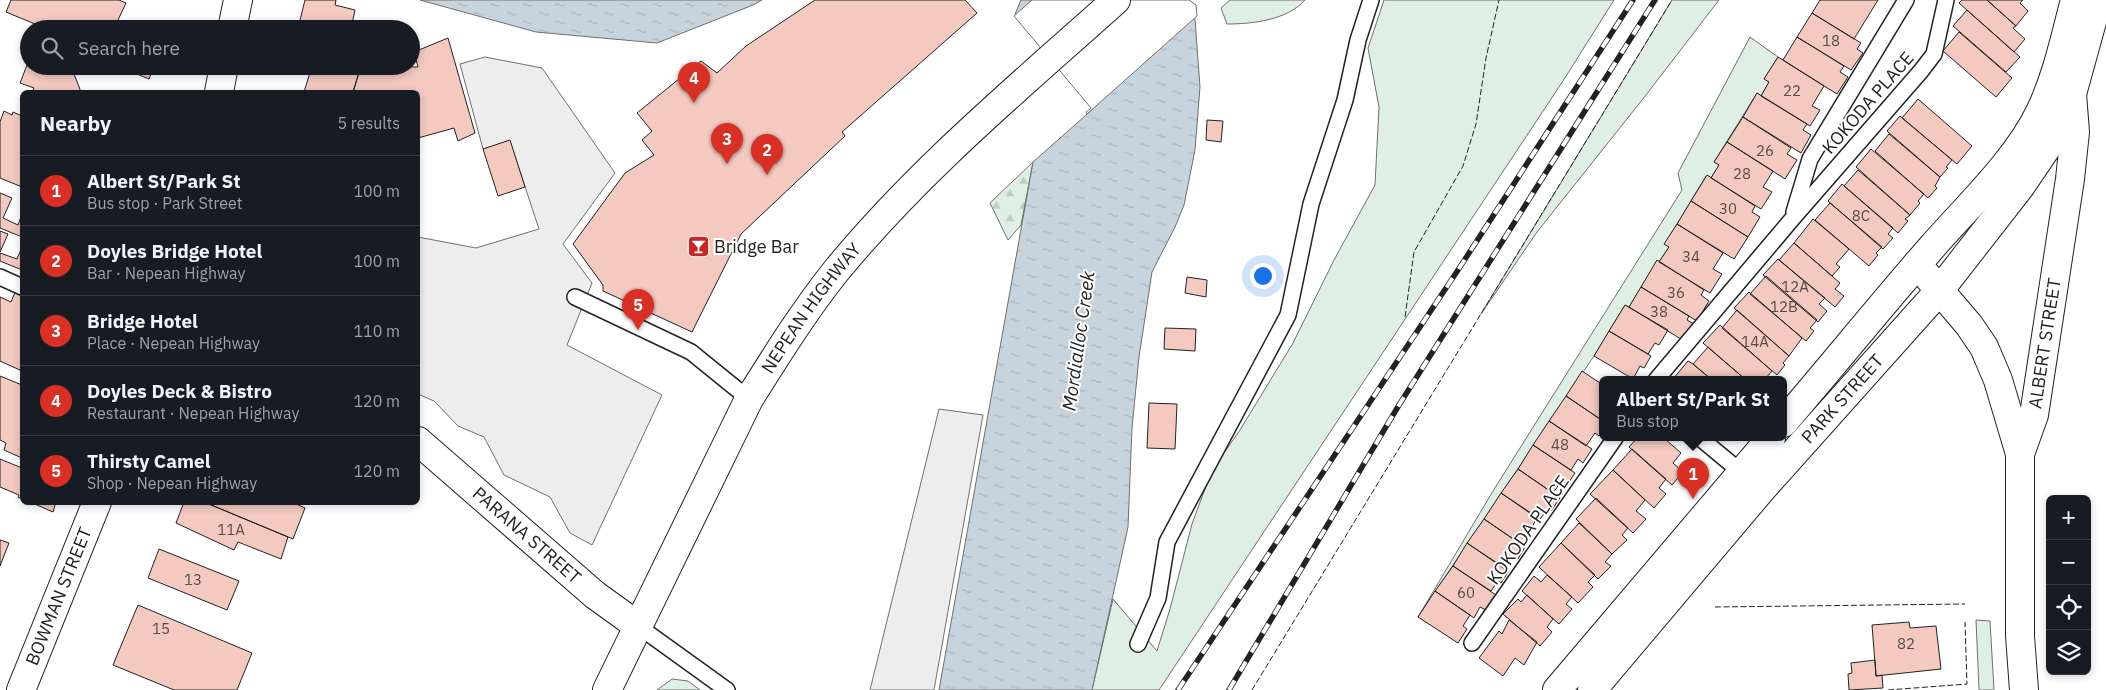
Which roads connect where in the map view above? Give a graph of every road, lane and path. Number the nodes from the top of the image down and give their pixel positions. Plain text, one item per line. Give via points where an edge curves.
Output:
1 (238, 0) edge
2 (1116, 0) edge
3 (1371, 0) edge
4 (1906, 0) edge
5 (1946, 0) edge
6 (2075, 0) edge
7 (2098, 0) edge
8 (234, 20) edge
9 (222, 75) edge
10 (2062, 87) junction
11 (219, 90) edge
12 (1792, 218) junction
13 (1917, 264) junction
14 (0, 277) edge
15 (20, 285) edge
16 (1939, 291) junction
17 (575, 297) dead end
18 (1659, 376) edge
19 (749, 400) junction
20 (1787, 418) edge
21 (1613, 441) edge
22 (1704, 441) edge
23 (1770, 441) edge
24 (420, 443) edge
25 (2020, 454) junction
26 (1751, 481) junction
27 (96, 505) edge
28 (638, 626) junction
29 (1472, 643) dead end
30 (1138, 644) dead end
31 (21, 690) edge
32 (607, 690) edge
33 (726, 690) edge
34 (1556, 690) edge
35 (1592, 690) edge
36 (2024, 690) edge

1 - 8 main road
2 - 19 main road, NEPEAN HIGHWAY via 913,185 835,272
3 - 30 lane via 1358,40 1345,100 1311,204 1288,315 1167,542 1158,598
4 - 12 lane, KOKODA PLACE via 1810,160
5 - 12 lane, KOKODA PLACE via 1934,54 1922,71
6 - 10 main road, ALBERT STREET
7 - 10 main road, ALBERT STREET
9 - 11 main road
10 - 13 main road, PARK STREET via 2040,112 2015,150
10 - 16 main road, PARK STREET via 2058,131 2042,158
10 - 25 main road, ALBERT STREET via 2076,132 2034,415
12 - 18 lane, KOKODA PLACE
13 - 16 main road
13 - 20 main road, PARK STREET
14 - 15 lane
16 - 25 main road via 1984,347 1998,380
16 - 26 main road, PARK STREET
17 - 19 lane via 691,352
19 - 28 main road, NEPEAN HIGHWAY
21 - 29 lane, KOKODA PLACE
22 - 26 lane
23 - 26 main road, PARK STREET
24 - 28 main road, PARANA STREET via 595,595
25 - 36 main road, ALBERT STREET via 2020,636
26 - 34 main road, PARK STREET
26 - 35 main road, PARK STREET
27 - 31 main road, BOWMAN STREET
28 - 32 main road, NEPEAN HIGHWAY
28 - 33 lane

